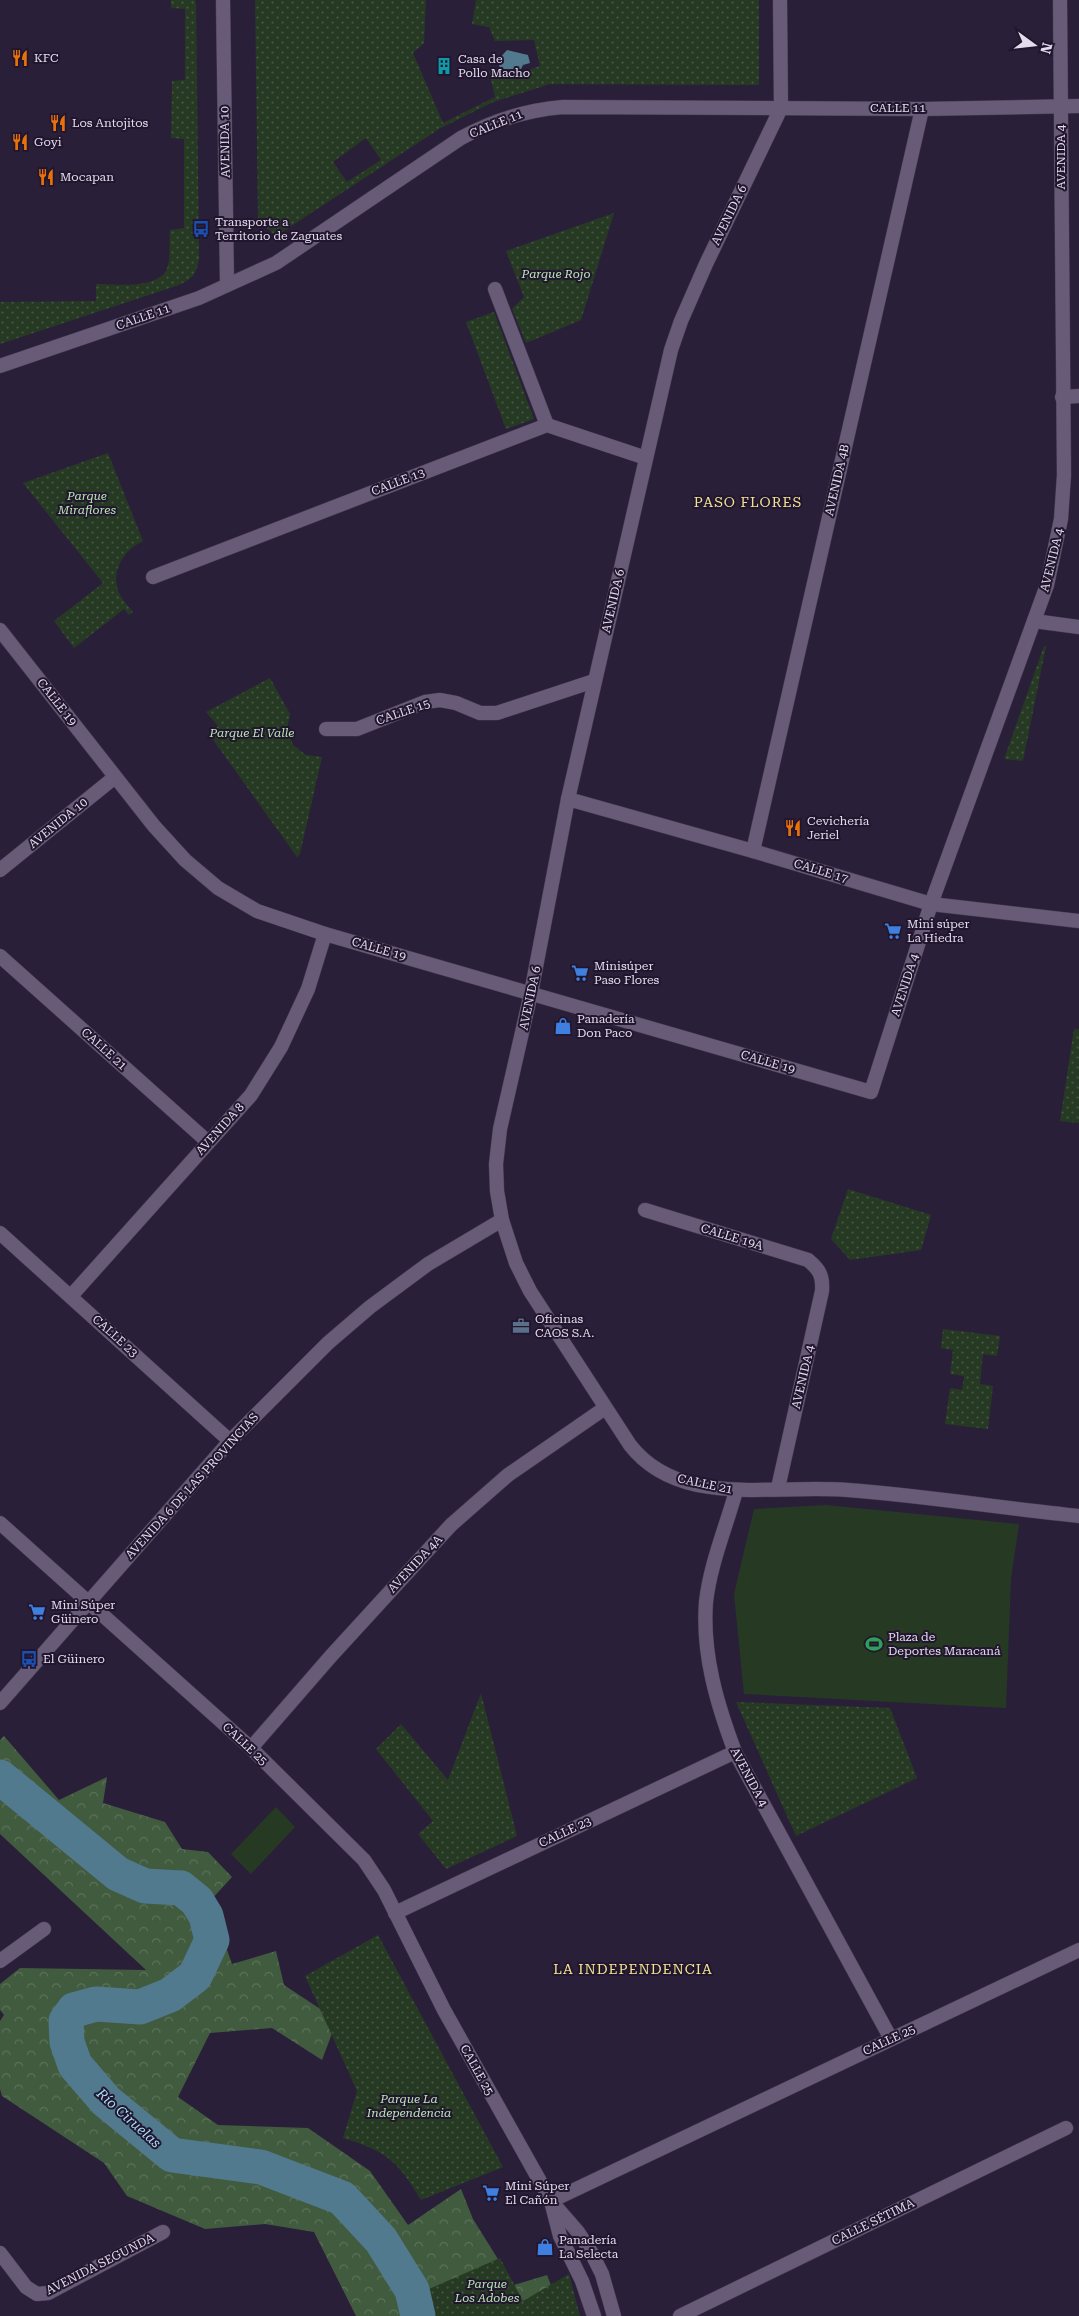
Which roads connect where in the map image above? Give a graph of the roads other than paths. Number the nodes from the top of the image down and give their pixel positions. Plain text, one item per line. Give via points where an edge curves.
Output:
1 (223, 0) edge
2 (780, 0) edge
3 (1060, 0) edge
4 (1061, 106) junction
5 (1079, 106) edge
6 (781, 108) junction
7 (922, 109) junction
8 (227, 285) junction
9 (494, 290) dead end
10 (0, 366) edge
11 (1079, 396) edge
12 (1062, 397) junction
13 (547, 425) junction
14 (646, 458) junction
15 (153, 577) dead end
16 (1034, 621) junction
17 (1079, 627) edge
18 (0, 630) edge
19 (594, 681) junction
20 (326, 729) dead end
21 (116, 777) junction
22 (568, 798) junction
23 (753, 850) junction
24 (0, 870) edge
25 (931, 904) junction
26 (1079, 921) edge
27 (326, 934) junction
28 (0, 956) edge
29 (531, 993) junction
30 (871, 1092) joint
31 (208, 1142) junction
32 (645, 1210) dead end
33 (502, 1220) junction
34 (0, 1233) edge
35 (817, 1268) joint
36 (71, 1296) junction
37 (604, 1408) junction
38 (230, 1441) junction
39 (778, 1488) junction
40 (736, 1491) junction
41 (1079, 1516) edge
42 (0, 1523) edge
43 (89, 1601) junction
44 (0, 1704) edge
45 (250, 1748) junction
46 (734, 1752) junction
47 (395, 1913) junction
48 (44, 1929) dead end
49 (1079, 1950) edge
50 (0, 1961) edge
51 (891, 2039) junction
52 (1066, 2128) dead end
53 (551, 2201) junction
54 (163, 2232) dead end
55 (0, 2253) edge
56 (594, 2316) edge
57 (614, 2316) edge
58 (680, 2316) edge

1 - 8 street, AVENIDA 10
2 - 6 street, AVENIDA 6
3 - 4 street, AVENIDA 4
4 - 5 street, CALLE 11
4 - 7 street, CALLE 11
4 - 12 street, AVENIDA 4
6 - 7 street, CALLE 11
6 - 8 street, CALLE 11 via 563,107 519,113 461,138 276,263
6 - 14 street, AVENIDA 6 via 681,322
7 - 23 street, AVENIDA 4B
8 - 10 street, CALLE 11
9 - 13 street
11 - 12 street
12 - 16 street, AVENIDA 4 via 1064,475 1061,519 1053,563
13 - 14 street
13 - 15 street, CALLE 13
14 - 19 street, AVENIDA 6
16 - 17 street
16 - 25 street, AVENIDA 4
18 - 21 street, CALLE 19
19 - 20 street, CALLE 15 via 497,713 480,713 440,700 425,702 357,729
19 - 22 street, AVENIDA 6
21 - 24 street, AVENIDA 10
21 - 27 street, CALLE 19 via 185,860 218,888 257,911
22 - 23 street, CALLE 17
22 - 29 street, AVENIDA 6
23 - 25 street, CALLE 17
25 - 26 street, CALLE 17
25 - 30 street, AVENIDA 4
27 - 29 street, CALLE 19
27 - 31 street, AVENIDA 8 via 308,989 281,1047 250,1095
28 - 31 street, CALLE 21
29 - 30 street, CALLE 19
29 - 33 street, AVENIDA 6 via 500,1129 496,1164
31 - 36 street, AVENIDA 8
32 - 35 street, CALLE 19A via 808,1260
33 - 37 street, CALLE 21 via 516,1263 530,1291
33 - 38 street, AVENIDA 6 DE LAS PROVINCIAS via 428,1264 370,1306 328,1343
34 - 36 street, CALLE 23
35 - 39 street, AVENIDA 4 via 823,1278 822,1292
36 - 38 street, CALLE 23
37 - 40 street, CALLE 21 via 639,1456 650,1465 675,1478
37 - 45 street, AVENIDA 4A via 508,1475 451,1525
38 - 43 street, AVENIDA 6 DE LAS PROVINCIAS
39 - 40 street, CALLE 21
39 - 41 street, CALLE 21 via 848,1490
40 - 46 street, AVENIDA 4 via 706,1601 707,1650 717,1704
42 - 43 street, CALLE 25
43 - 44 street, AVENIDA 6 DE LAS PROVINCIAS
43 - 45 street, CALLE 25
45 - 47 street, CALLE 25 via 364,1860
46 - 47 street, CALLE 23
46 - 51 street, AVENIDA 4
47 - 53 street, CALLE 25 via 449,2018
48 - 50 street
49 - 51 street, CALLE 25
51 - 53 street, CALLE 25
52 - 58 street, CALLE SÉTIMA
53 - 56 street via 560,2236 582,2281
53 - 57 street via 578,2232 590,2252 602,2274
54 - 55 street, AVENIDA SEGUNDA via 48,2293 37,2294 26,2287

